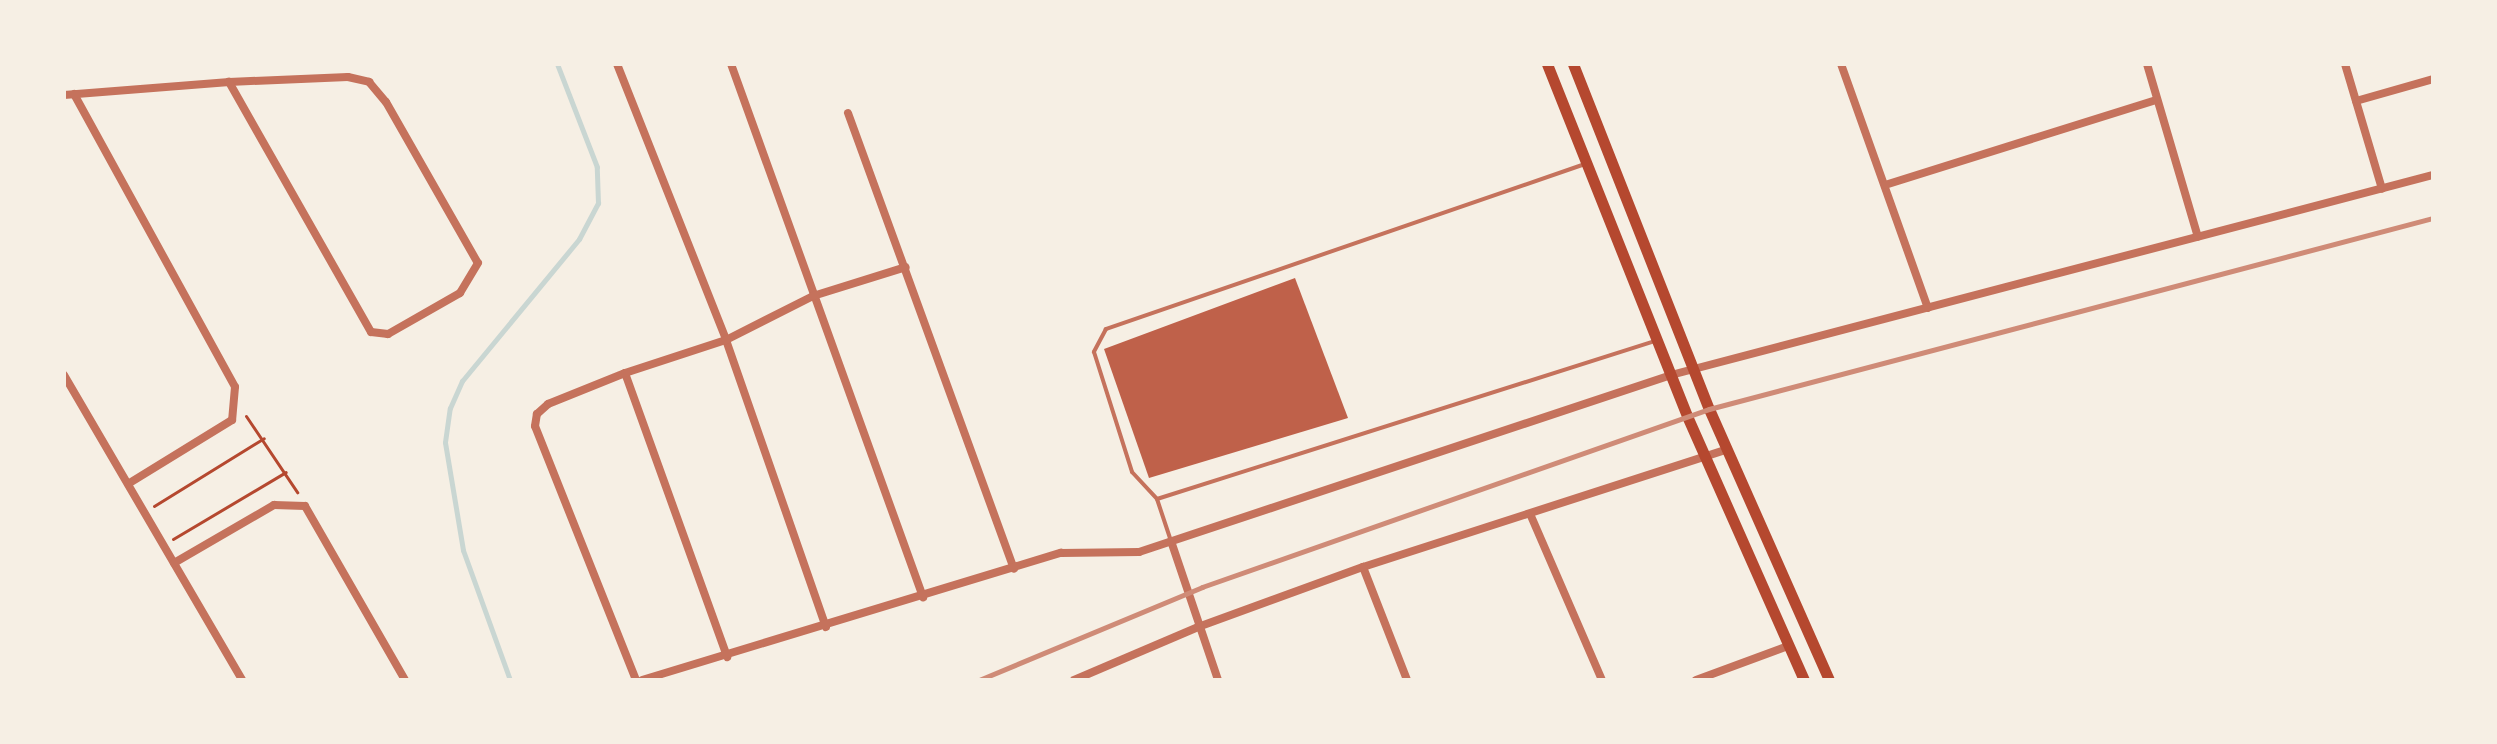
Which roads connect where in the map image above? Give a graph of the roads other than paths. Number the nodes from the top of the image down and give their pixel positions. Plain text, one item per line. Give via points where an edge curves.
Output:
1 (617, 64) edge
2 (731, 64) edge
3 (1547, 64) edge
4 (1573, 64) edge
5 (1841, 64) edge
6 (2147, 64) edge
7 (2345, 64) edge
8 (2433, 79) edge
9 (229, 82) junction
10 (69, 95) edge
11 (2157, 100) junction
12 (2356, 101) junction
13 (848, 113) dead end
14 (1587, 163) junction
15 (2433, 175) edge
16 (1885, 185) junction
17 (2382, 189) junction
18 (2198, 237) junction
19 (906, 267) junction
20 (813, 296) junction
21 (1928, 308) junction
22 (726, 340) junction
23 (1657, 340) junction
24 (1693, 369) junction
25 (625, 373) junction
26 (64, 375) edge
27 (1671, 375) junction
28 (1726, 450) junction
29 (1704, 457) junction
30 (128, 484) junction
31 (1157, 499) junction
32 (1531, 516) junction
33 (1171, 541) junction
34 (174, 563) junction
35 (1363, 567) junction
36 (1014, 569) junction
37 (923, 597) junction
38 (826, 627) junction
39 (1198, 627) junction
40 (1788, 646) junction
41 (727, 657) junction
42 (242, 680) edge
43 (405, 680) edge
44 (639, 680) edge
45 (1074, 680) edge
46 (1218, 680) edge
47 (1407, 680) edge
48 (1602, 680) edge
49 (1696, 680) edge
50 (1804, 680) edge
51 (1829, 680) edge

1 - 22 street
2 - 20 street
3 - 14 main road
4 - 24 main road
5 - 16 street
6 - 11 street
7 - 12 street
8 - 12 street
9 - 9 street via 348,77 369,82 386,102 478,263 473,278 460,293 388,334 371,332
9 - 10 street
10 - 30 street via 235,387 232,420
11 - 16 street
11 - 18 street
12 - 17 street
13 - 19 street
14 - 23 main road
14 - 31 lane via 1106,329 1094,352 1132,472
15 - 17 street
16 - 21 street
17 - 18 street
18 - 21 street
19 - 20 street
19 - 36 street
20 - 22 street
20 - 37 street
21 - 24 street
22 - 25 street
22 - 38 street
23 - 27 main road
23 - 31 lane
24 - 27 street
24 - 28 main road
25 - 41 street
25 - 44 street via 548,404 537,414 535,426
26 - 30 street
27 - 29 main road
27 - 33 street
28 - 29 street
28 - 51 main road
29 - 32 street
29 - 40 main road
30 - 34 street
31 - 33 lane
32 - 35 street
32 - 48 street
33 - 36 street via 1139,552 1061,553
33 - 39 street
34 - 42 street
34 - 43 street via 274,505 305,506
35 - 39 street
35 - 47 street
36 - 37 street
37 - 38 street
38 - 41 street
39 - 45 street
39 - 46 street
40 - 49 street
40 - 50 main road
41 - 44 street

